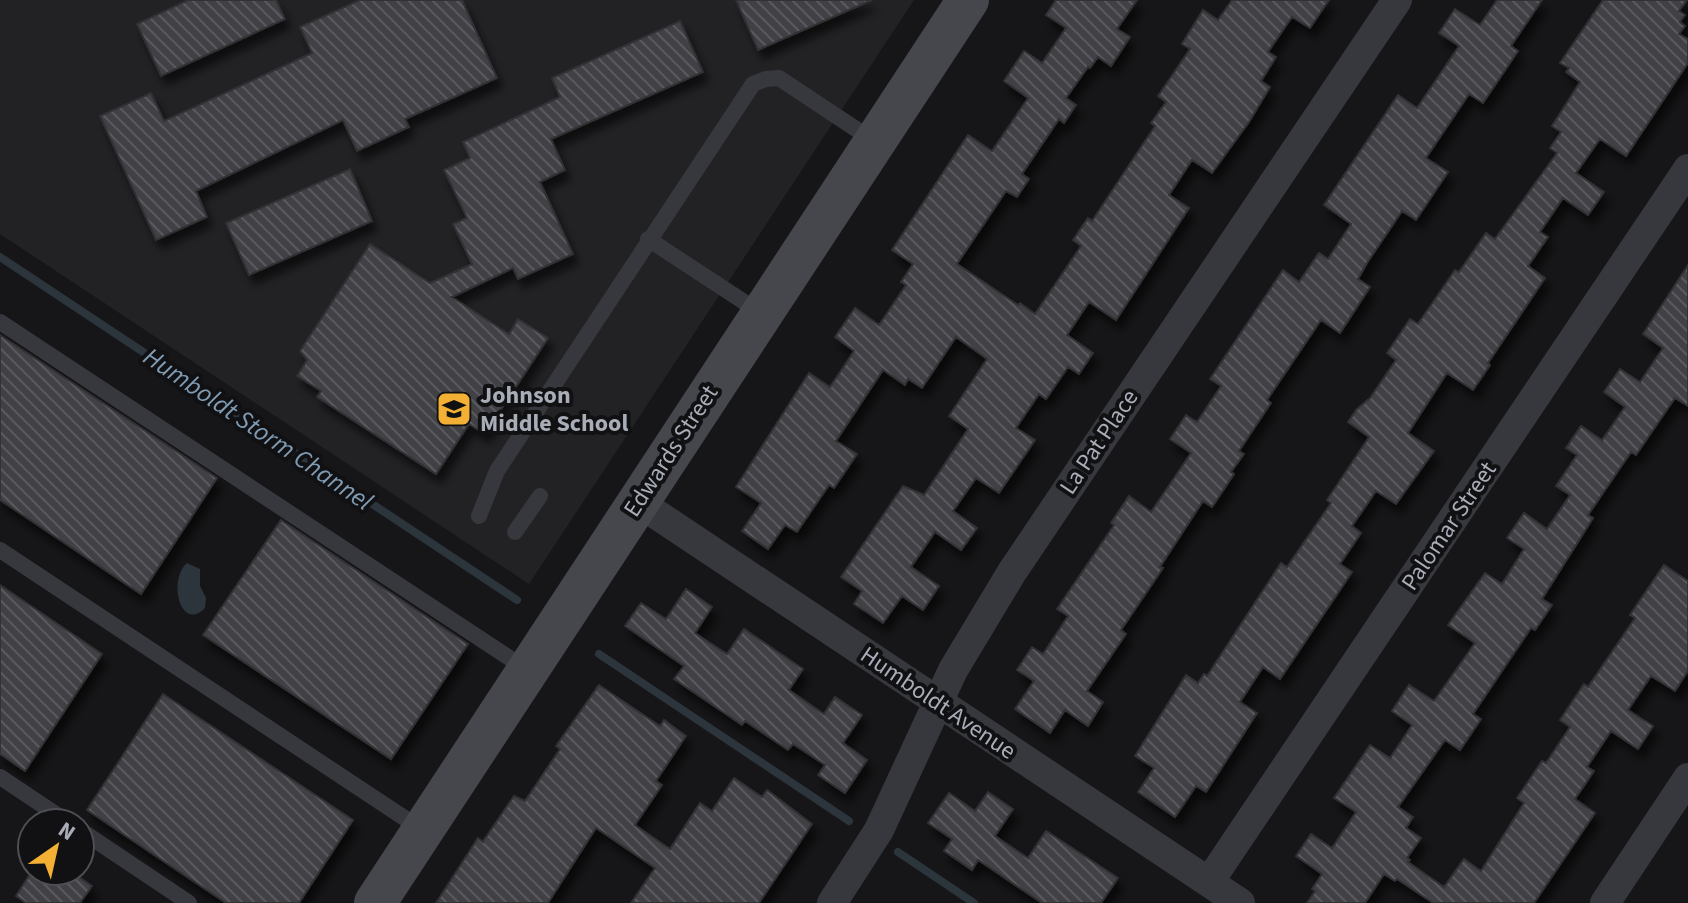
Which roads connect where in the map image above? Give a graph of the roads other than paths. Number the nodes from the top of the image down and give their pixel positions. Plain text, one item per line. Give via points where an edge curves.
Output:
1 (968, 0) edge
2 (1397, 0) edge
3 (876, 142) junction
4 (1688, 169) edge
5 (648, 239) junction
6 (762, 314) junction
7 (0, 322) edge
8 (540, 496) dead end
9 (638, 502) junction
10 (479, 516) dead end
11 (515, 532) dead end
12 (0, 550) edge
13 (527, 669) junction
14 (937, 703) junction
15 (0, 777) edge
16 (1688, 778) edge
17 (45, 807) edge
18 (423, 830) junction
19 (96, 841) edge
20 (1209, 882) junction
21 (189, 903) edge
22 (375, 903) edge
23 (832, 903) edge
24 (1240, 903) edge
25 (1605, 903) edge

1 - 3 street, Edwards Street
2 - 14 street, La Pat Place via 1012,572
3 - 5 lane via 779,78 753,84
3 - 6 street, Edwards Street
4 - 20 street, Palomar Street
5 - 6 lane
5 - 10 lane via 497,471
6 - 9 street, Edwards Street
7 - 13 lane
8 - 11 lane
9 - 13 street, Edwards Street
9 - 14 street, Humboldt Avenue
12 - 18 lane
13 - 18 street, Edwards Street
14 - 20 street, Humboldt Avenue
14 - 23 street, La Pat Place via 874,838
15 - 17 lane
16 - 25 street
18 - 22 street, Edwards Street
19 - 21 lane
20 - 24 street, Humboldt Avenue

